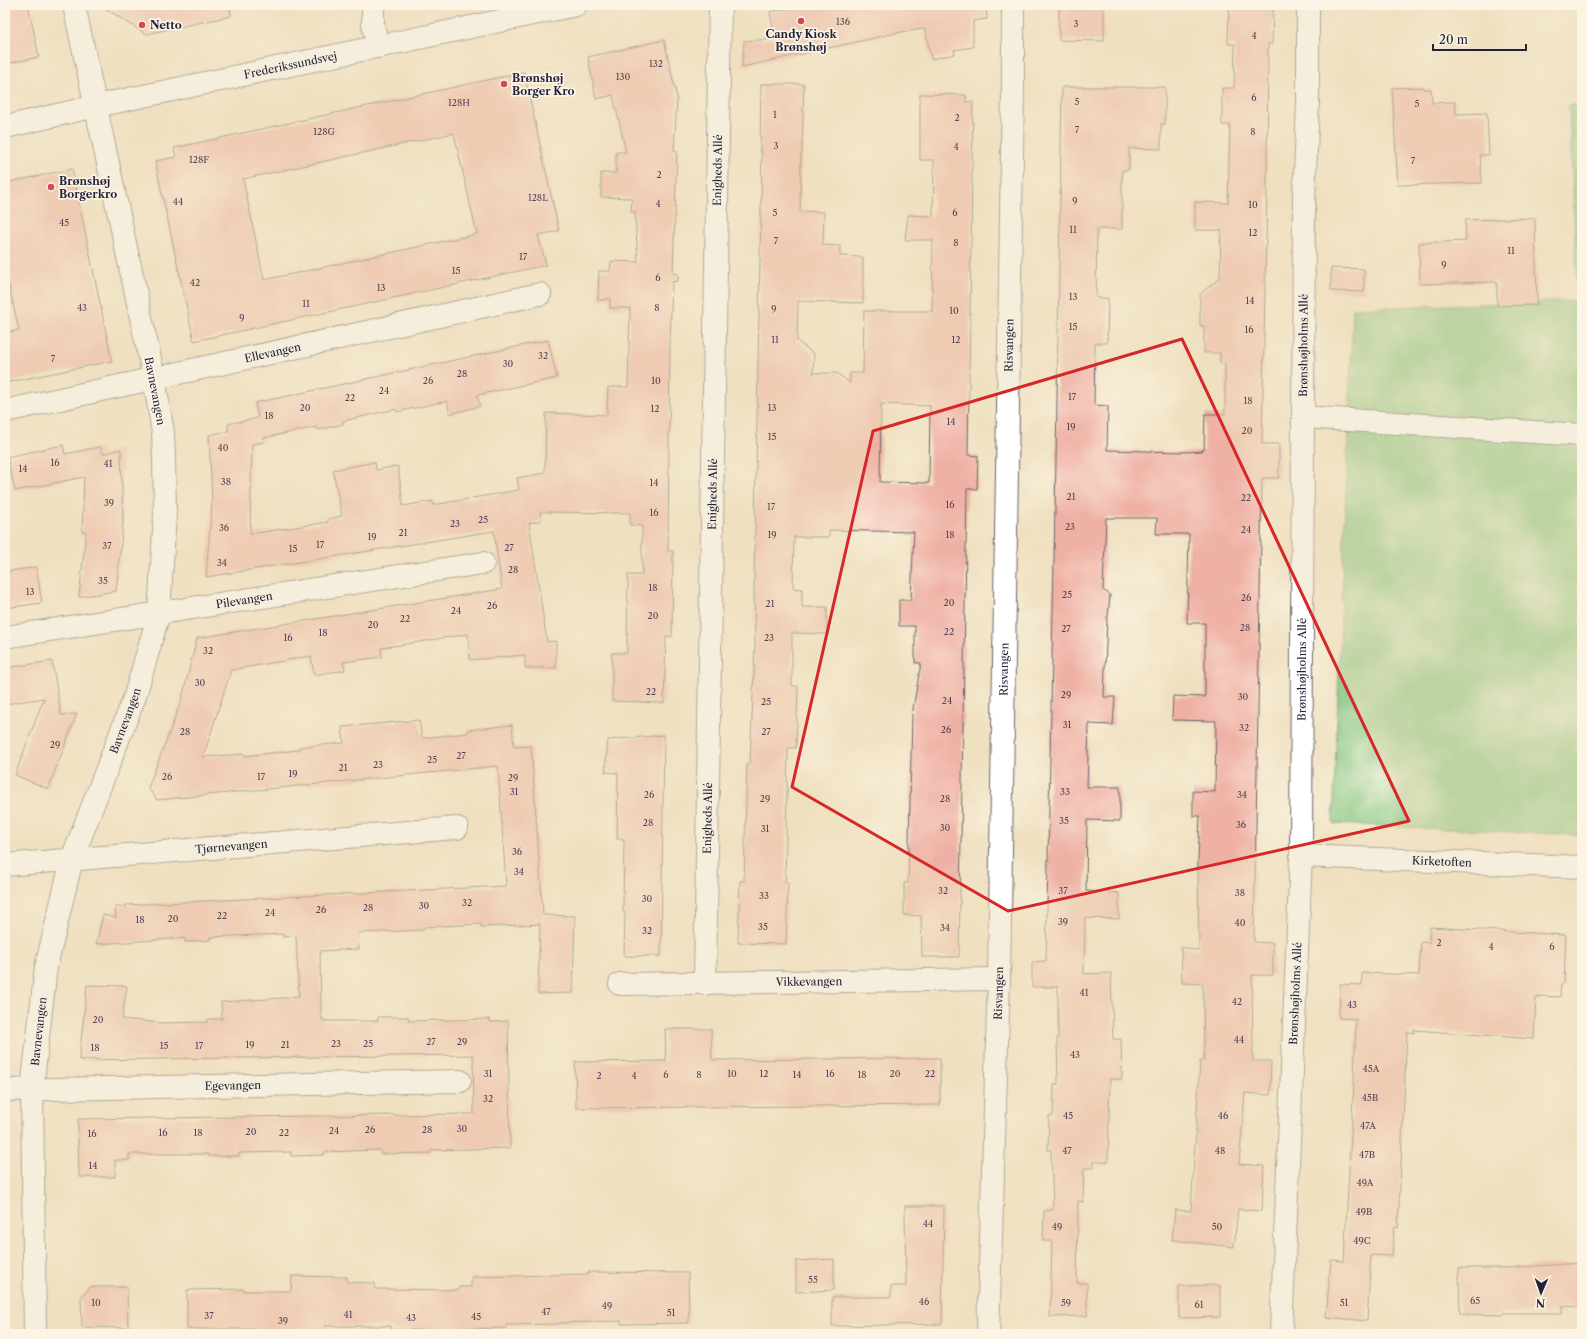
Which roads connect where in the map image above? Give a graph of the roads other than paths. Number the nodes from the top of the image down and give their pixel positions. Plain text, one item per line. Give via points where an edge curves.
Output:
1 (74, 5) edge
2 (373, 5) edge
3 (576, 5) edge
4 (720, 5) edge
5 (1013, 5) edge
6 (1308, 5) edge
7 (378, 47) junction
8 (96, 106) junction
9 (5, 127) edge
10 (540, 294) dead end
11 (154, 378) junction
12 (5, 411) edge
13 (1303, 416) junction
14 (1582, 435) edge
15 (483, 563) dead end
16 (159, 613) junction
17 (5, 637) edge
18 (457, 828) dead end
19 (1301, 856) junction
20 (72, 859) junction
21 (5, 865) edge
22 (1582, 867) edge
23 (999, 979) junction
24 (620, 984) dead end
25 (705, 984) junction
26 (460, 1080) dead end
27 (32, 1089) junction
28 (5, 1090) edge
29 (35, 1334) edge
30 (988, 1334) edge
31 (1281, 1334) edge

1 - 8 street, Bavnevangen
2 - 7 street via 373,25
3 - 7 street, Frederikssundsvej
4 - 25 street, Enigheds Allé
5 - 23 street, Risvangen via 1014,89
6 - 13 street, Brønshøjholms Allé
7 - 8 street, Frederikssundsvej
8 - 9 street, Frederikssundsvej
8 - 11 street, Bavnevangen
10 - 11 street, Ellevangen
11 - 12 street, Ellevangen
11 - 16 street, Bavnevangen via 163,433 164,457 165,513
13 - 14 street
13 - 19 street, Brønshøjholms Allé
15 - 16 street, Pilevangen
16 - 17 street, Pilevangen
16 - 20 street, Bavnevangen via 135,696
18 - 20 street, Tjørnevangen
19 - 22 street, Kirketoften
19 - 31 street, Brønshøjholms Allé
20 - 21 street, Tjørnevangen
20 - 27 street, Bavnevangen via 46,967
23 - 25 street, Vikkevangen
23 - 30 street, Risvangen
24 - 25 street, Vikkevangen
26 - 27 street, Egevangen
27 - 28 street, Egevangen
27 - 29 street, Bavnevangen

